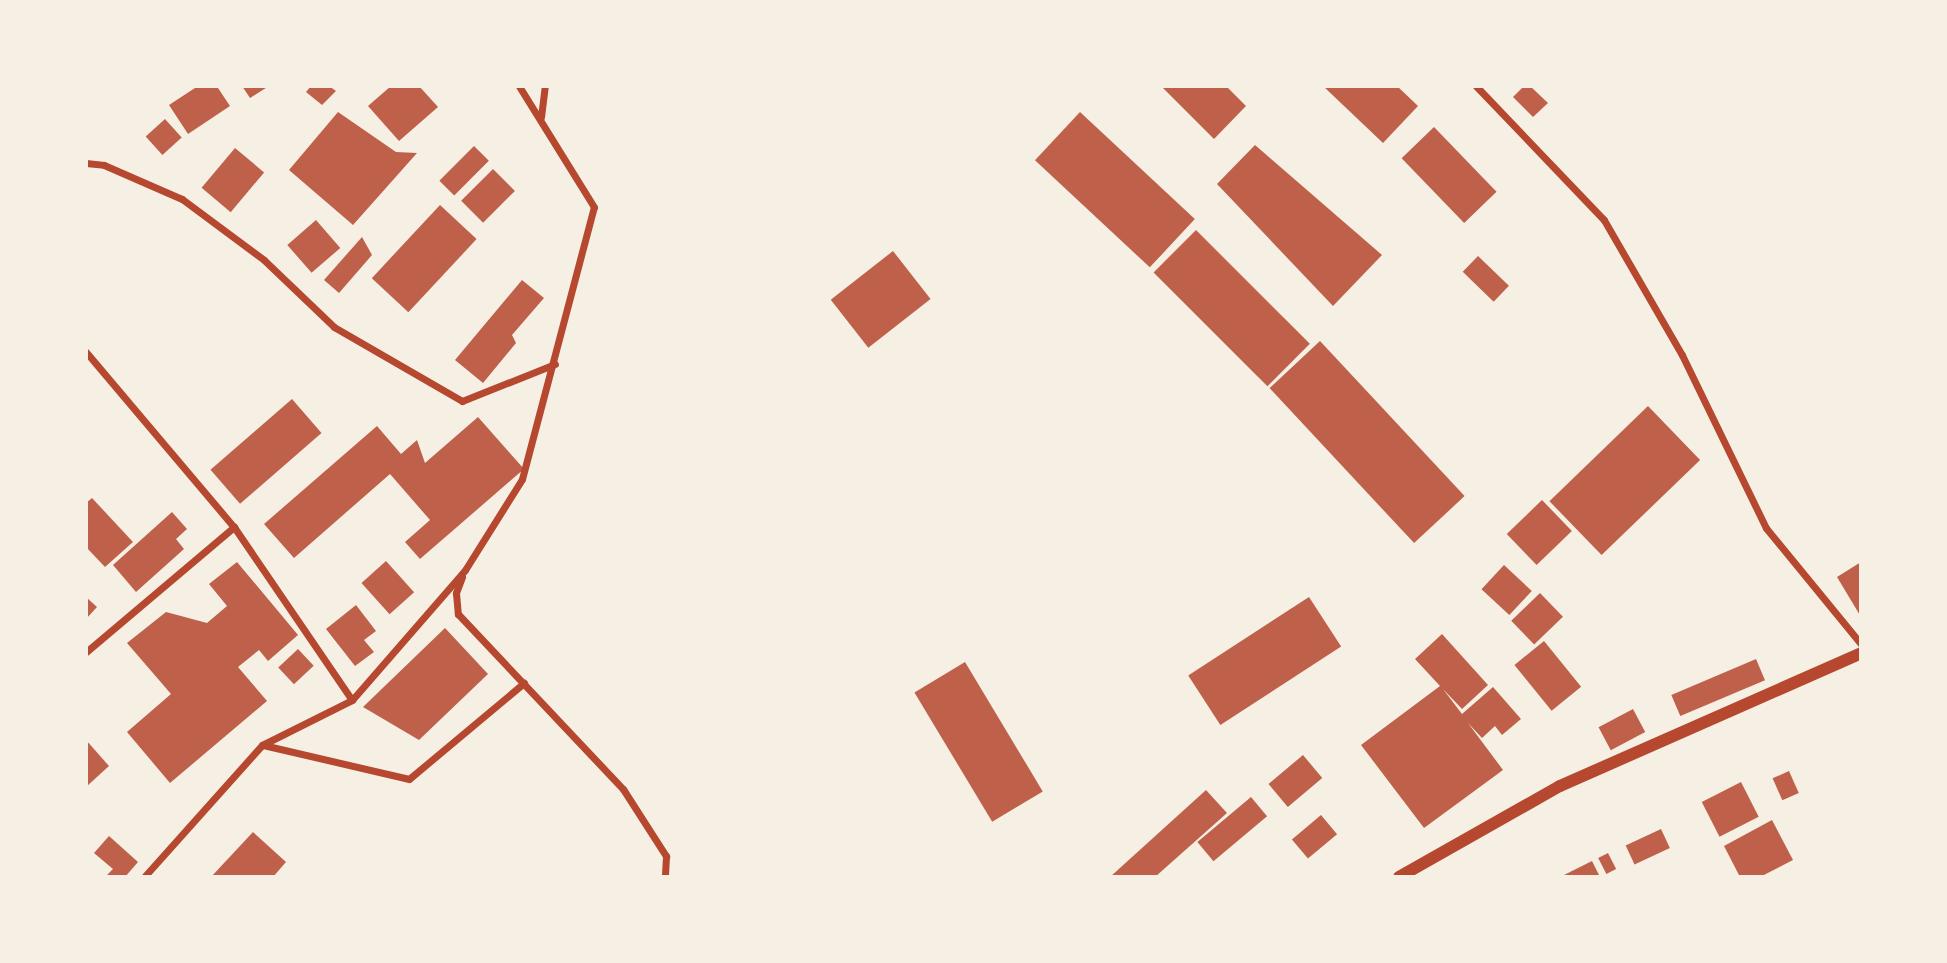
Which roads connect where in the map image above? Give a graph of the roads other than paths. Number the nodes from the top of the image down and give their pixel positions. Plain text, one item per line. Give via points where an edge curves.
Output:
1 (519, 86) edge
2 (545, 86) edge
3 (1476, 86) edge
4 (541, 118) junction
5 (86, 163) edge
6 (86, 352) edge
7 (555, 365) junction
8 (234, 527) junction
9 (465, 570) junction
10 (1861, 644) edge
11 (86, 652) edge
12 (1861, 653) edge
13 (524, 683) junction
14 (352, 700) junction
15 (262, 745) junction
16 (144, 877) edge
17 (665, 877) edge
18 (1399, 877) edge

1 - 4 street
2 - 4 street
3 - 10 street via 1604,220 1682,355 1766,528
4 - 7 street via 594,207
5 - 7 street via 104,165 183,199 264,260 334,327 462,401
6 - 8 street
7 - 9 street via 522,478
8 - 11 street
8 - 14 street
9 - 13 street via 456,593 458,614
9 - 14 street
12 - 18 street via 1560,786
13 - 15 street via 409,779
13 - 17 street via 623,789 666,856
14 - 15 street
15 - 16 street

